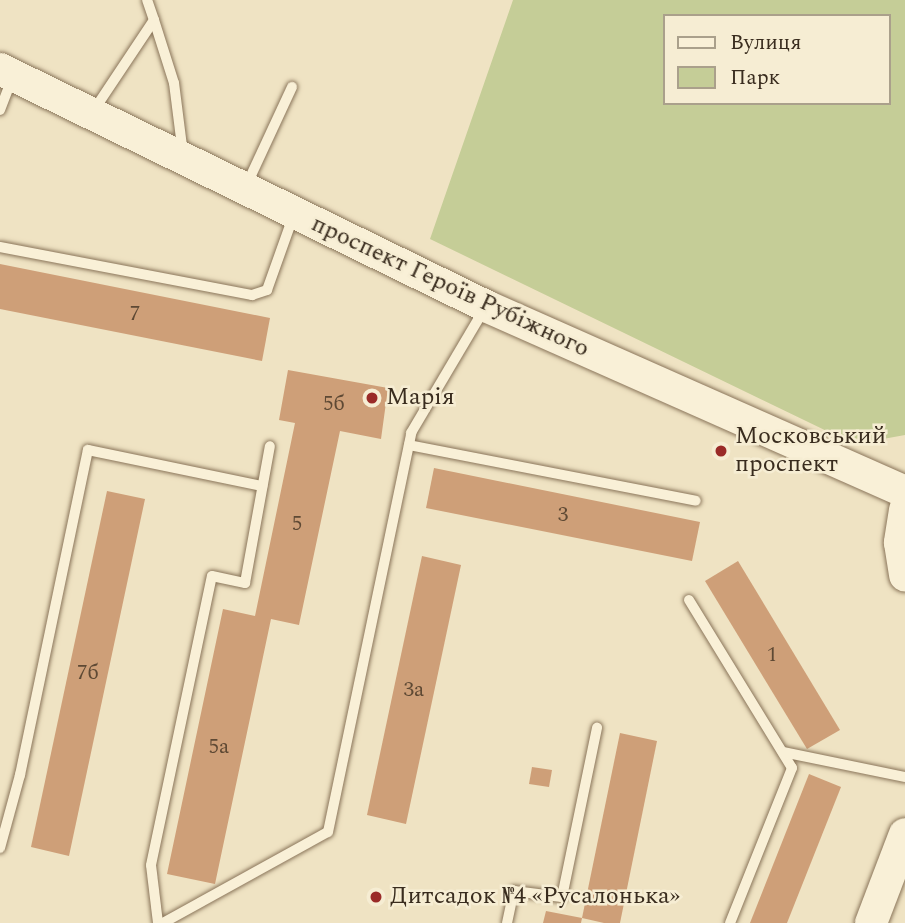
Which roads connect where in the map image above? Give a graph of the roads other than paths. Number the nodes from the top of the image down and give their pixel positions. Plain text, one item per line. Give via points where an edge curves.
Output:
1 (147, 0) edge
2 (154, 20) junction
3 (7, 72) edge
4 (292, 87) dead end
5 (0, 110) edge
6 (92, 113) junction
7 (184, 159) junction
8 (244, 190) junction
9 (294, 214) junction
10 (0, 247) edge
11 (486, 306) junction
12 (408, 445) junction
13 (270, 446) dead end
14 (262, 486) junction
15 (905, 492) edge
16 (696, 501) dead end
17 (905, 509) edge
18 (905, 576) edge
19 (689, 600) dead end
20 (597, 728) dead end
21 (783, 752) junction
22 (905, 777) edge
23 (905, 834) edge
24 (0, 848) edge
25 (161, 923) edge
26 (507, 923) edge
27 (730, 923) edge
28 (871, 923) edge

1 - 2 lane
2 - 6 lane
2 - 7 lane via 174,83
3 - 5 lane
3 - 6 street, проспект Героїв Рубіжного
4 - 8 lane
6 - 7 street, проспект Героїв Рубіжного
7 - 8 street, проспект Героїв Рубіжного
8 - 9 street, проспект Героїв Рубіжного
9 - 10 lane via 267,290 252,295
9 - 11 street, проспект Героїв Рубіжного
11 - 12 lane
11 - 15 street, проспект Героїв Рубіжного
12 - 16 lane
12 - 25 lane via 328,832
13 - 14 lane
14 - 24 lane via 88,450 20,775
14 - 25 lane via 245,583 212,576 151,865
17 - 18 street via 900,543
19 - 21 lane
20 - 26 lane via 562,897 514,891
21 - 22 lane
21 - 27 lane via 792,768
23 - 28 street

